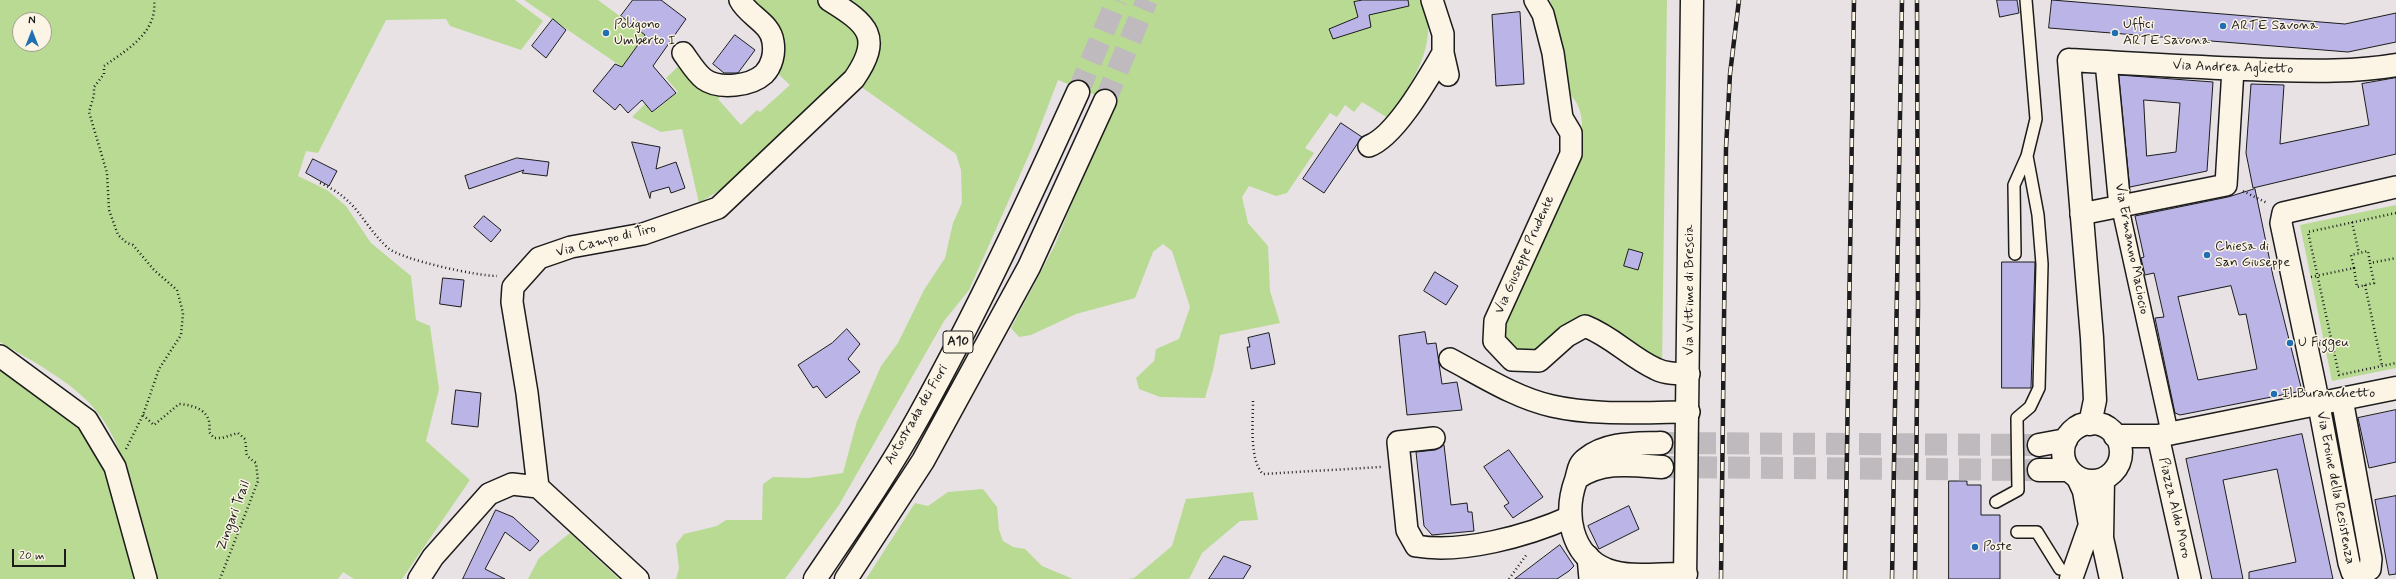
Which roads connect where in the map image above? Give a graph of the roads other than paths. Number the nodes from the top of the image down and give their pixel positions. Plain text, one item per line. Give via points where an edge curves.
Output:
1 (740, 0) edge
2 (829, 0) edge
3 (1432, 0) edge
4 (1535, 0) edge
5 (1692, 0) edge
6 (2026, 0) edge
7 (683, 53) dead end
8 (1443, 53) junction
9 (2106, 62) junction
10 (2396, 65) edge
11 (2233, 69) junction
12 (1448, 75) dead end
13 (1078, 92) tunnel mouth
14 (1105, 101) tunnel mouth
15 (1369, 146) dead end
16 (2027, 156) junction
17 (2396, 187) edge
18 (2120, 207) junction
19 (2081, 214) junction
20 (2015, 254) dead end
21 (0, 356) edge
22 (1450, 360) dead end
23 (1689, 374) junction
24 (2396, 388) edge
25 (2342, 399) junction
26 (2319, 403) junction
27 (1689, 412) junction
28 (2090, 424) junction
29 (2164, 435) junction
30 (2115, 436) junction
31 (1434, 438) dead end
32 (2066, 440) junction
33 (1661, 443) tunnel mouth
34 (2039, 445) tunnel mouth
35 (2119, 461) junction
36 (1662, 467) tunnel mouth
37 (2038, 470) tunnel mouth
38 (2074, 474) junction
39 (1577, 478) junction
40 (2103, 479) junction
41 (538, 487) junction
42 (1996, 502) dead end
43 (1570, 517) junction
44 (2017, 532) dead end
45 (1588, 556) junction
46 (2066, 572) edge
47 (1686, 576) edge
48 (2360, 577) edge
49 (146, 579) edge
50 (419, 579) edge
51 (638, 579) edge
52 (814, 579) edge
53 (846, 579) edge
54 (1590, 579) edge
55 (2111, 579) edge
56 (2190, 579) edge

1 - 7 street via 763,22 773,41 773,60 764,74 740,85 719,85 704,79
2 - 41 street, Via Campo di Tiro via 854,17 869,37 871,45 863,67 854,79 743,187 718,208 643,234 571,247 539,258 513,287 512,302 527,393
3 - 8 street via 1443,34
4 - 23 street, Via Giuseppe Prudente via 1543,14 1553,53 1562,118 1571,133 1571,154 1495,321 1494,341 1512,360 1539,361 1567,336 1585,326 1604,333 1656,369
5 - 23 main road, Via Vittime di Brescia
6 - 16 lane via 2036,119
8 - 12 street
8 - 15 street via 1428,79 1387,135
9 - 11 main road, Via Andrea Aglietto
9 - 18 street, Via Ermanno Maciocio
9 - 19 main road, Via Andrea Aglietto via 2069,60
10 - 11 main road, Via Andrea Aglietto via 2364,71
11 - 18 street via 2226,185
13 - 52 main road, Autostrada dei Fiori / A10 via 1002,258 917,419
14 - 53 main road, Autostrada dei Fiori / A10 via 1025,274 924,461
16 - 20 lane via 2014,185
16 - 42 lane via 2038,216 2042,264 2039,388 2030,407 2017,418 2018,490
17 - 26 street via 2283,213 2280,223
18 - 19 street
18 - 29 street, Via Ermanno Maciocio
19 - 28 main road via 2095,400
21 - 49 street via 49,390 91,426 115,467
22 - 27 street via 1528,399 1552,406 1579,410
23 - 27 main road, Via Vittime di Brescia
24 - 25 main road
25 - 26 main road
25 - 48 street, Via Eroine della Resistenza via 2371,559 2370,569
26 - 29 main road
26 - 48 street, Via Eroine della Resistenza via 2349,563 2352,572
27 - 47 main road, Via Vittime di Brescia
28 - 30 main road via 2100,425
28 - 32 main road via 2076,428
29 - 30 main road
29 - 35 main road
29 - 56 street, Piazza Aldo Moro
30 - 35 main road via 2119,444
31 - 43 street via 1398,442 1407,530 1416,546 1465,547 1514,537
32 - 34 main road
32 - 38 main road via 2063,455
33 - 39 main road via 1611,446 1585,459 1578,468
35 - 40 main road
36 - 39 main road via 1613,464 1598,467
37 - 38 main road
38 - 40 main road via 2086,480
38 - 46 main road via 2084,491 2090,525
39 - 43 main road via 1569,504
40 - 55 main road via 2102,538
41 - 50 street via 512,484 489,494 433,557
41 - 51 street
43 - 45 main road via 1573,536
44 - 46 lane via 2037,532
45 - 47 main road via 1608,570 1626,574
45 - 54 street

